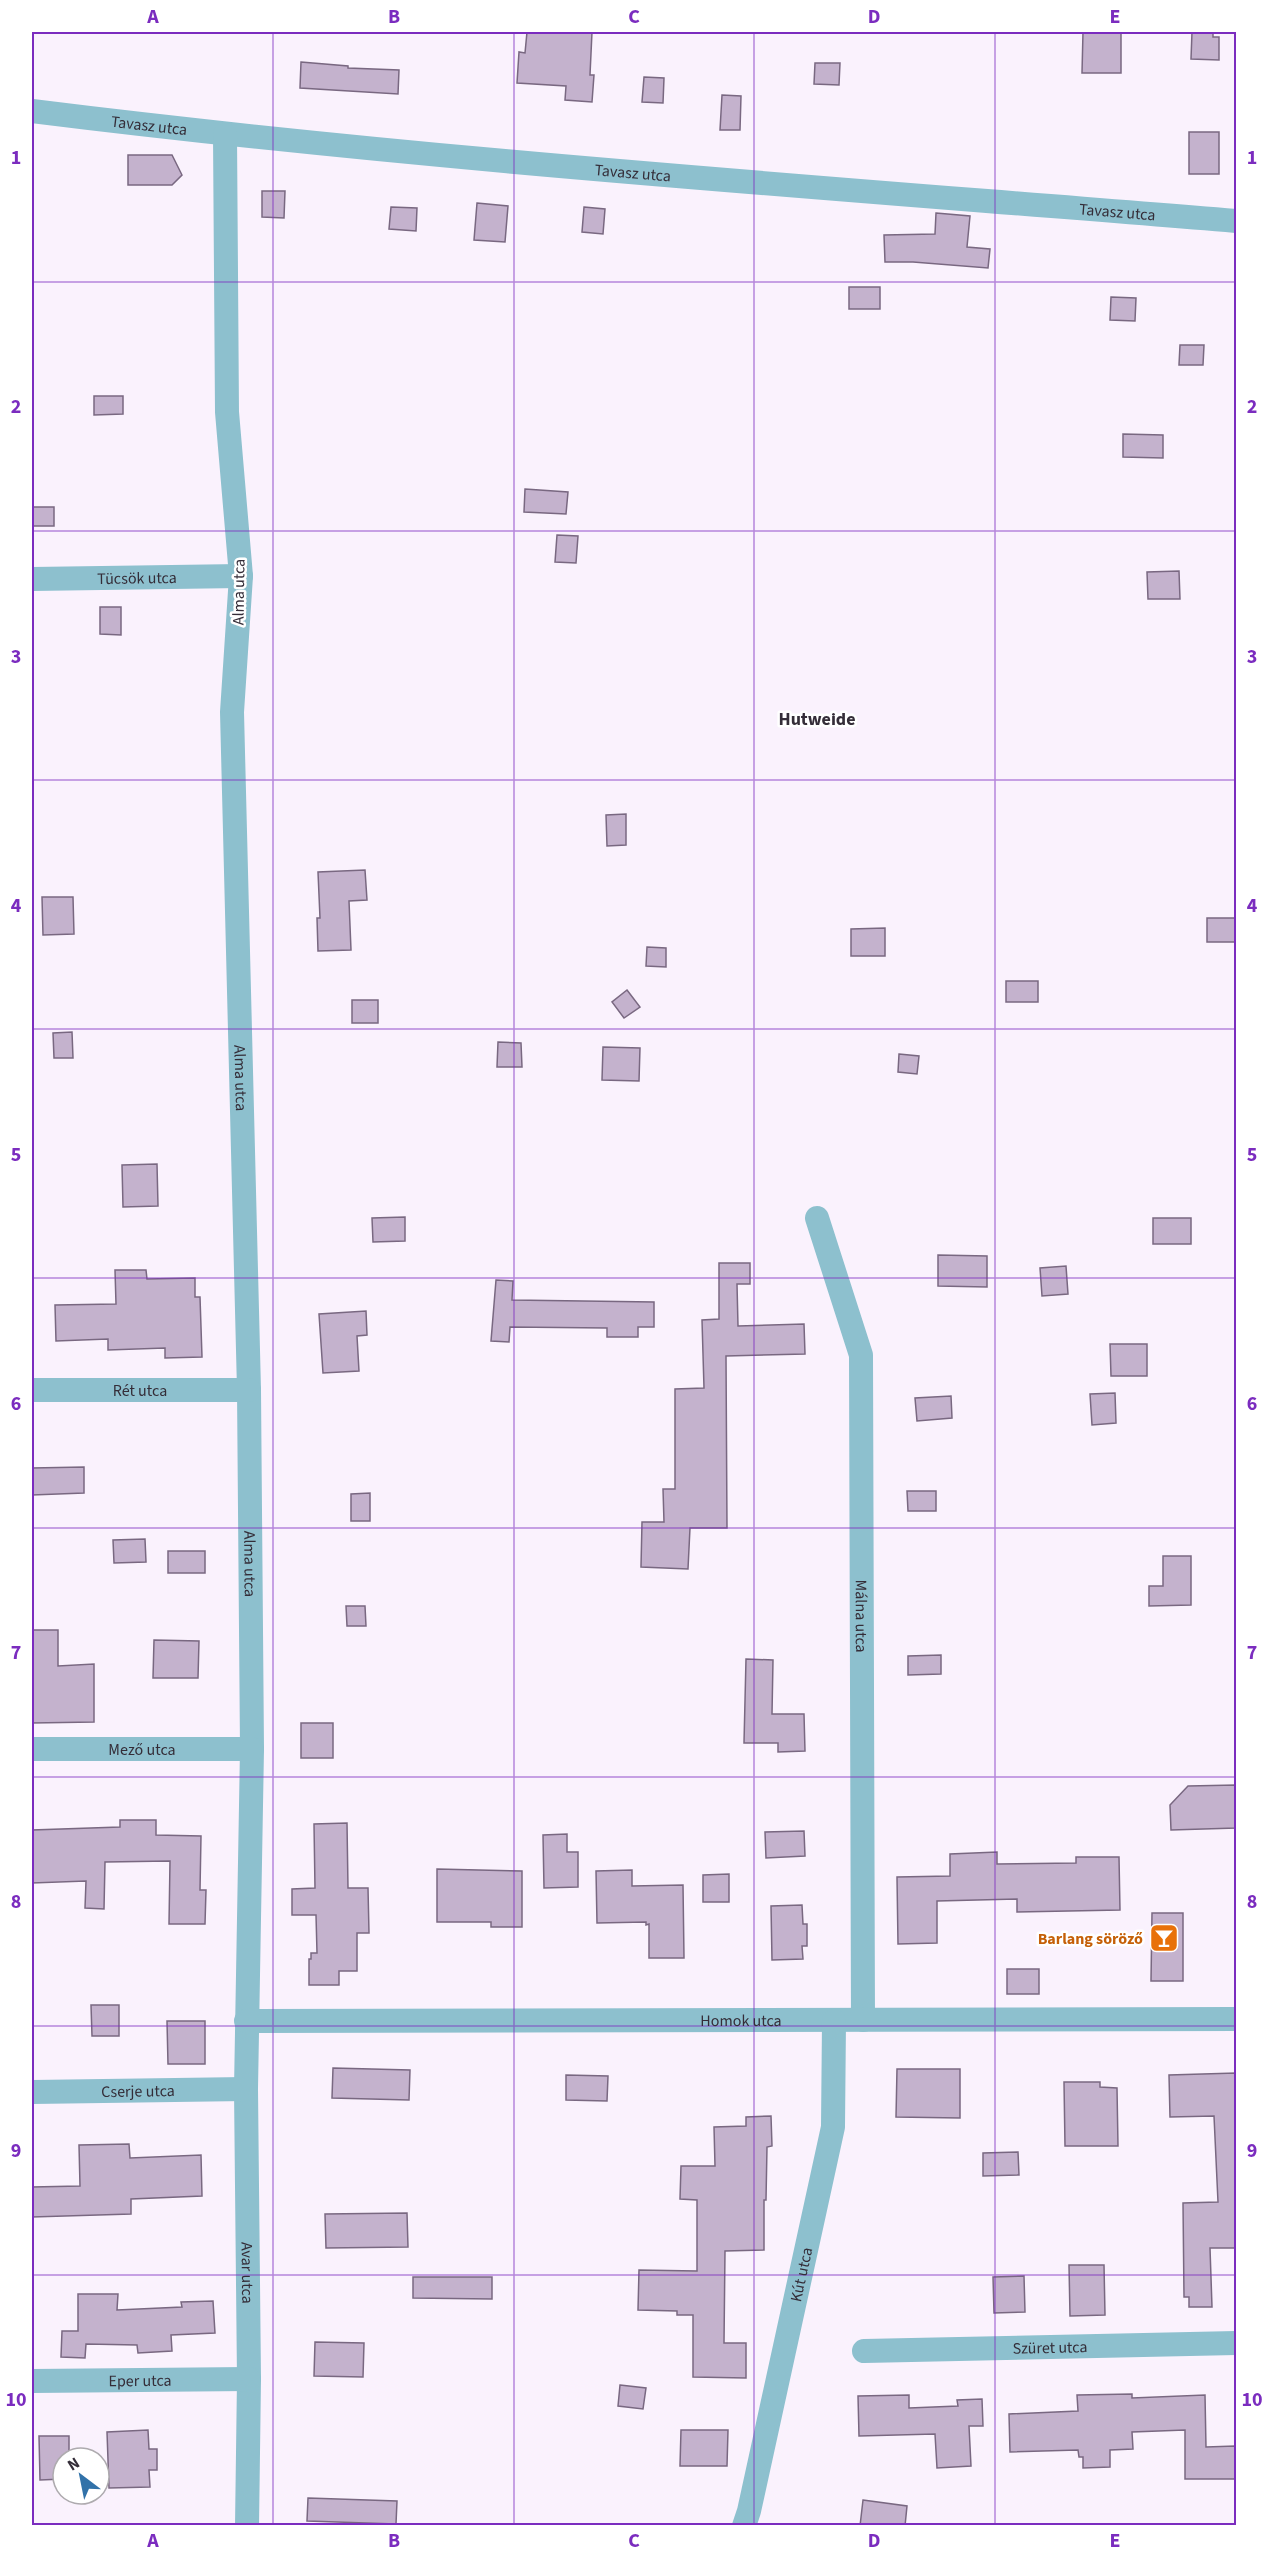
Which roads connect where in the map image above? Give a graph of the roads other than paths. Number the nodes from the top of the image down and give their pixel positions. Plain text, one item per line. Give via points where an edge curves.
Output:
1 (32, 111) edge
2 (225, 135) junction
3 (1236, 221) edge
4 (241, 576) junction
5 (32, 579) edge
6 (817, 1218) dead end
7 (32, 1390) edge
8 (249, 1390) junction
9 (32, 1749) edge
10 (252, 1749) junction
11 (1236, 2019) edge
12 (863, 2020) junction
13 (246, 2021) junction
14 (834, 2021) junction
15 (246, 2089) junction
16 (32, 2092) edge
17 (1236, 2343) edge
18 (864, 2351) dead end
19 (249, 2379) junction
20 (32, 2381) edge
21 (247, 2526) edge
22 (744, 2526) edge

1 - 2 street, Tavasz utca
2 - 3 street, Tavasz utca
2 - 4 street, Alma utca via 227,412
4 - 5 street, Tücsök utca
4 - 8 street, Alma utca via 232,712
6 - 12 street, Málna utca via 861,1355
7 - 8 street, Rét utca
8 - 10 street, Alma utca
9 - 10 street, Mező utca
10 - 13 street, Alma utca
11 - 12 street, Homok utca
12 - 14 street, Homok utca
13 - 14 street, Homok utca
13 - 15 street, Avar utca
14 - 22 street, Kút utca via 833,2127
15 - 16 street, Cserje utca
15 - 19 street, Avar utca
17 - 18 street, Szüret utca
19 - 20 street, Eper utca
19 - 21 street, Avar utca

